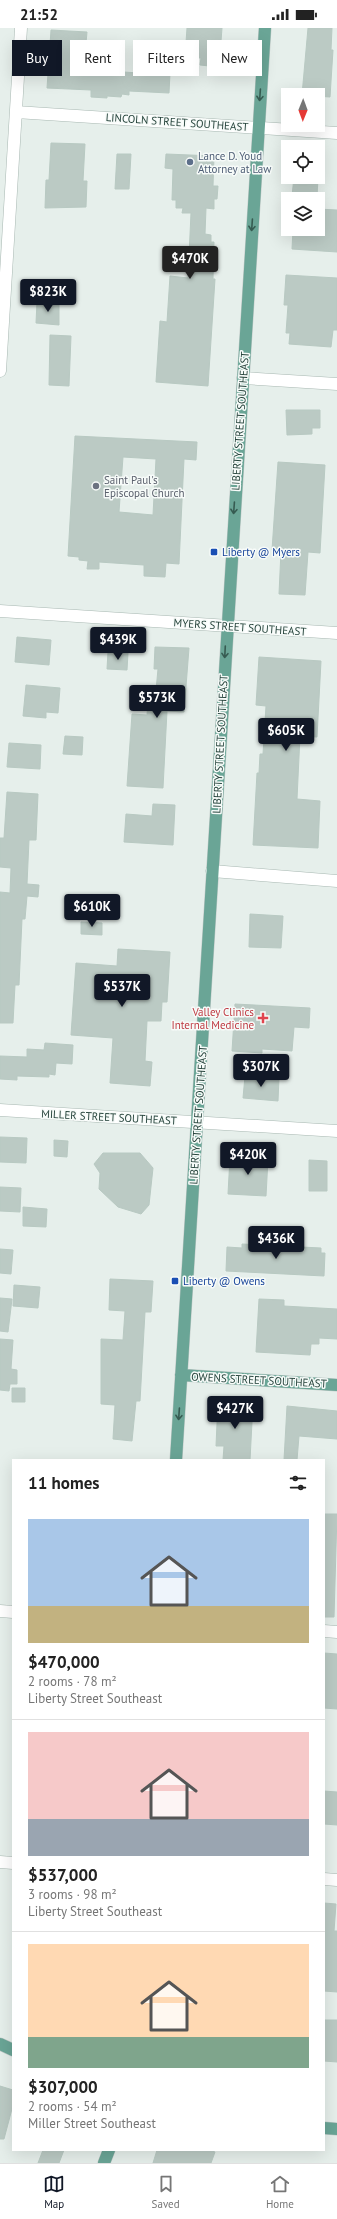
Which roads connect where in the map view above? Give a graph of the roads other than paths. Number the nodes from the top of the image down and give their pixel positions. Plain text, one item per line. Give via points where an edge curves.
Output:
1 (21, 28) edge
2 (264, 28) edge
3 (16, 112) junction
4 (258, 128) junction
5 (337, 133) edge
6 (4, 234) edge
7 (0, 371) edge
8 (243, 378) junction
9 (337, 384) edge
10 (0, 611) edge
11 (226, 626) junction
12 (337, 633) edge
13 (212, 871) junction
14 (337, 881) edge
15 (0, 1110) edge
16 (198, 1122) junction
17 (337, 1131) edge
18 (181, 1376) junction
19 (337, 1385) edge
20 (176, 1459) edge
21 (0, 1611) edge
22 (12, 1612) edge
23 (325, 1631) edge
24 (337, 1632) edge
25 (0, 1862) edge
26 (12, 1863) edge
27 (325, 1879) edge
28 (337, 1880) edge
29 (0, 2044) edge
30 (12, 2050) edge
31 (325, 2128) edge
32 (337, 2129) edge
33 (109, 2151) edge
34 (104, 2163) edge

1 - 3 street
2 -> 4 main road, LIBERTY STREET SOUTHEAST
3 - 4 street, LINCOLN STREET SOUTHEAST
3 - 6 street
4 - 5 street, LINCOLN STREET SOUTHEAST
4 -> 8 main road, LIBERTY STREET SOUTHEAST
6 - 7 street
8 - 9 street
8 -> 11 main road, LIBERTY STREET SOUTHEAST
10 - 11 street, MYERS STREET SOUTHEAST
11 - 12 street, MYERS STREET SOUTHEAST
11 -> 13 main road, LIBERTY STREET SOUTHEAST
13 - 14 street
13 - 16 main road, LIBERTY STREET SOUTHEAST
15 - 16 street, MILLER STREET SOUTHEAST
16 - 17 street, MILLER STREET SOUTHEAST
16 - 18 main road, LIBERTY STREET SOUTHEAST
18 - 19 main road, OWENS STREET SOUTHEAST
18 -> 20 main road, LIBERTY STREET SOUTHEAST
21 - 22 street
23 - 24 street
25 - 26 street
27 - 28 street
29 - 30 main road
31 - 32 main road
33 - 34 main road

